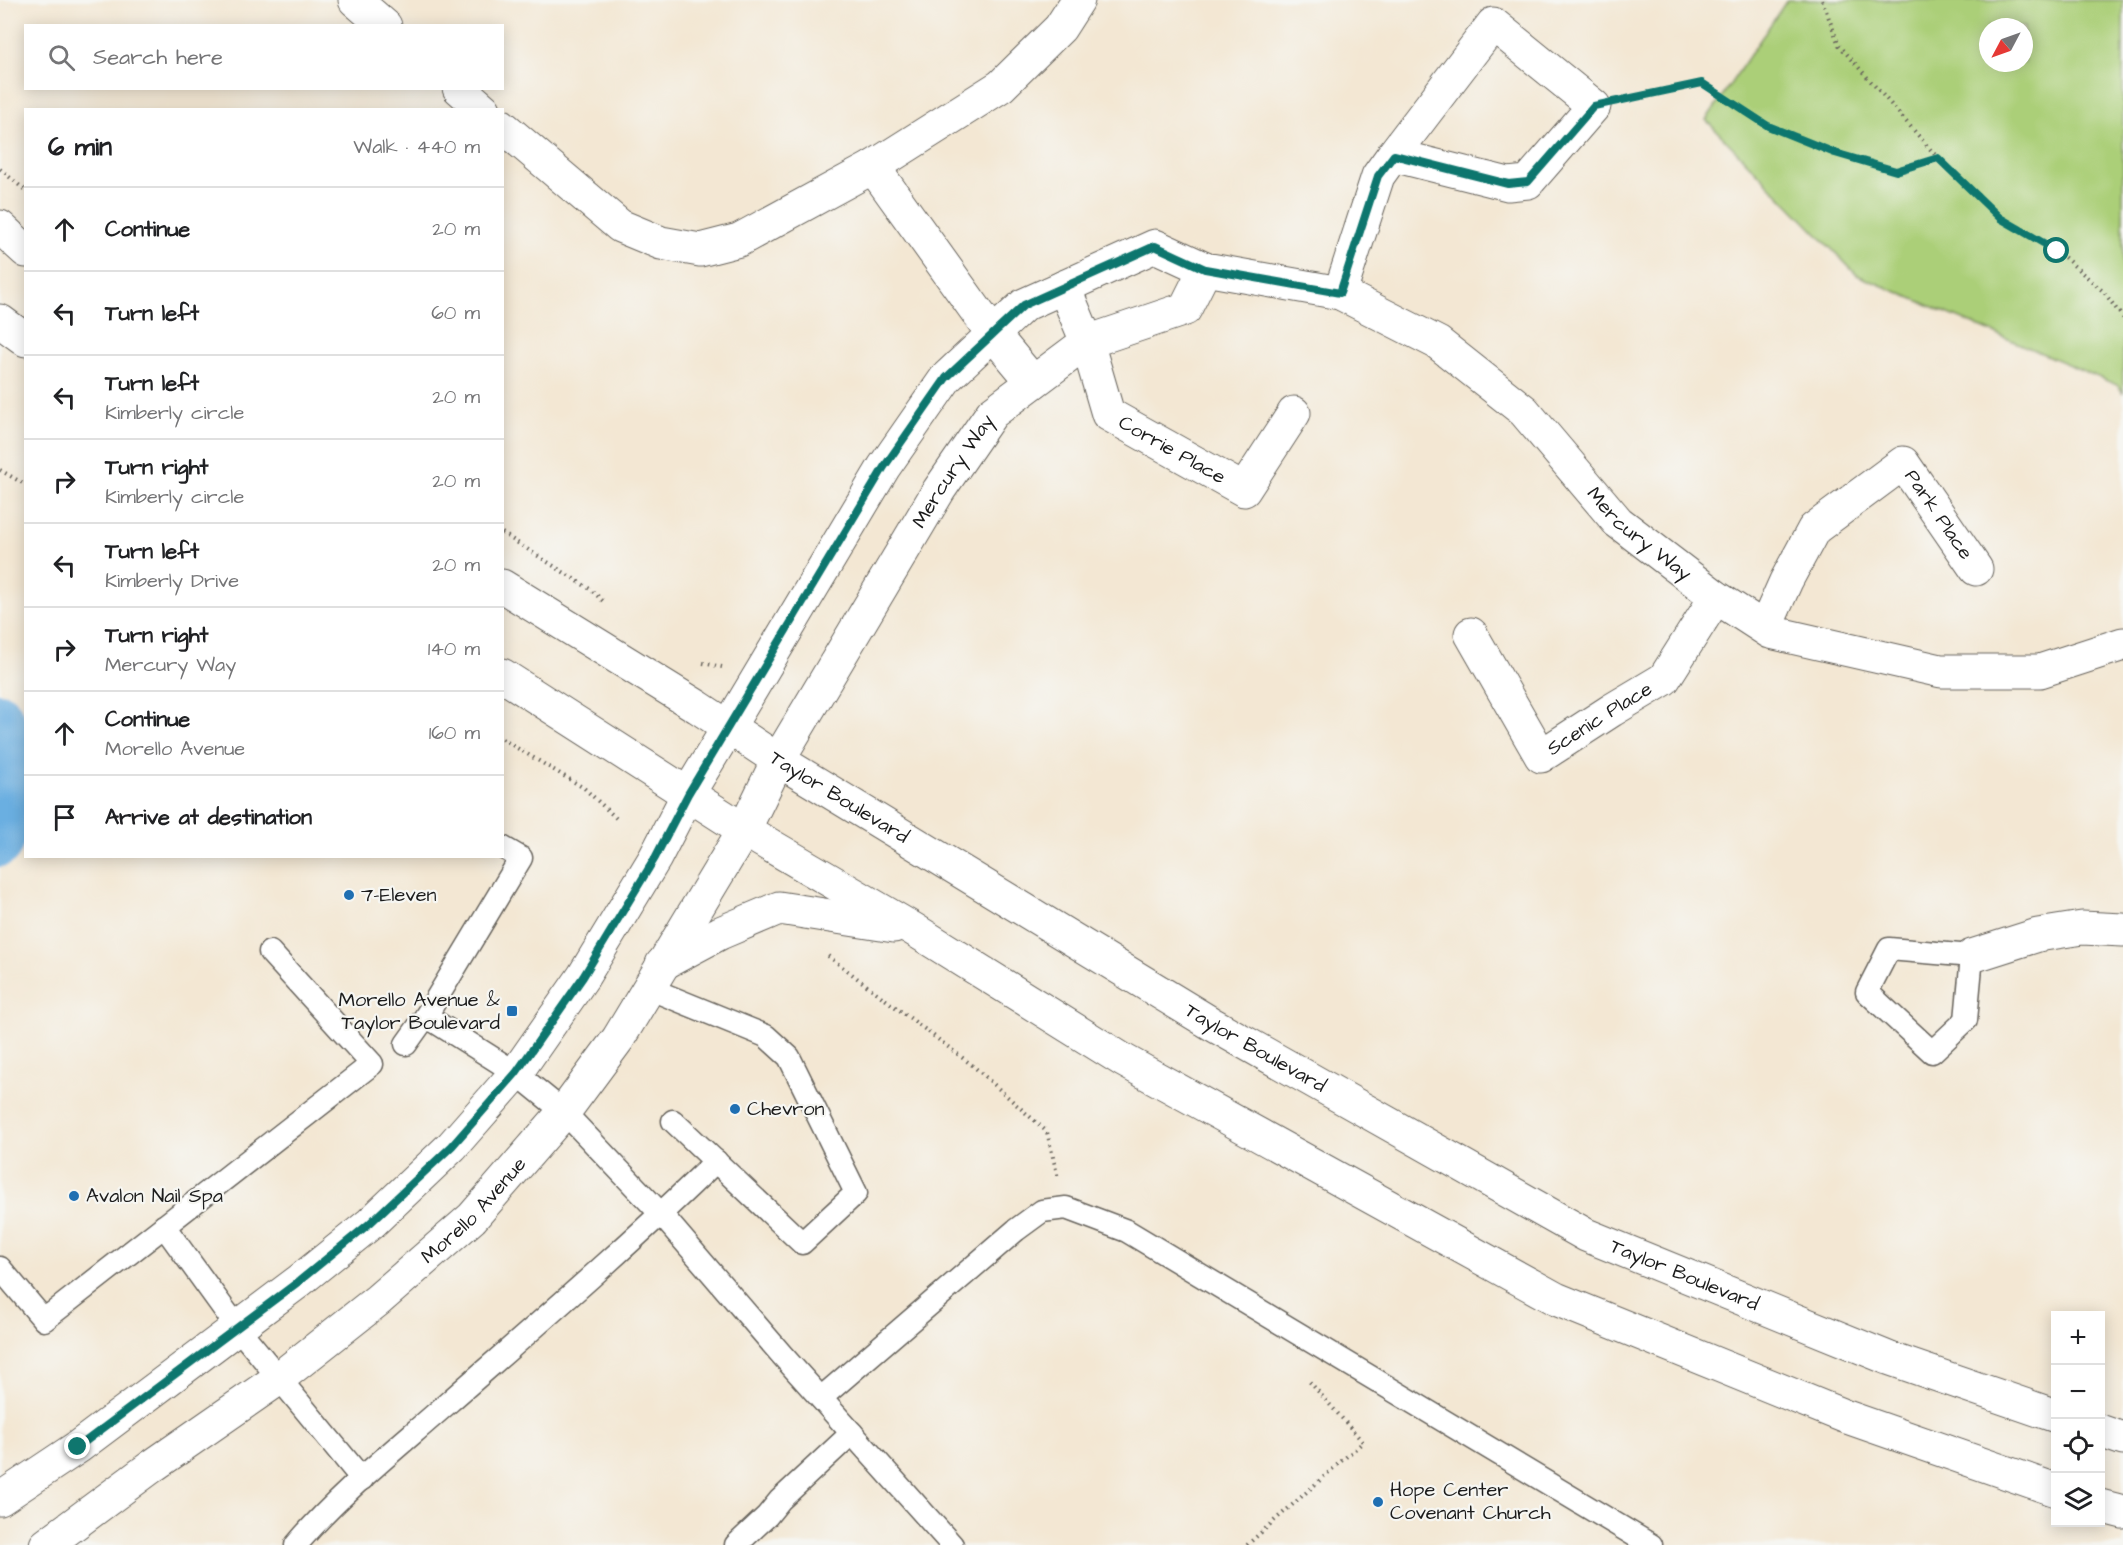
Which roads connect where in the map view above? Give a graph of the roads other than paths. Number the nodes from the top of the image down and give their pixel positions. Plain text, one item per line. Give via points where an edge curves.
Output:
1 (355, 0) edge
2 (1078, 0) edge
3 (383, 24) edge
4 (461, 90) edge
5 (482, 108) edge
6 (504, 128) edge
7 (1394, 155) junction
8 (873, 167) junction
9 (0, 227) edge
10 (24, 249) edge
11 (1205, 269) junction
12 (1064, 287) junction
13 (1340, 293) junction
14 (0, 321) edge
15 (993, 334) junction
16 (24, 339) edge
17 (1087, 342) junction
18 (1033, 382) junction
19 (1294, 413) dead end
20 (1976, 569) dead end
21 (504, 587) edge
22 (1716, 597) junction
23 (1765, 628) junction
24 (1471, 634) dead end
25 (2123, 644) edge
26 (504, 676) edge
27 (728, 728) junction
28 (777, 760) junction
29 (688, 794) junction
30 (744, 830) junction
31 (504, 848) edge
32 (914, 929) junction
33 (2123, 930) edge
34 (270, 952) dead end
35 (1972, 956) junction
36 (655, 976) junction
37 (426, 1016) junction
38 (406, 1044) dead end
39 (516, 1073) junction
40 (564, 1112) junction
41 (673, 1121) dead end
42 (716, 1161) junction
43 (661, 1214) junction
44 (164, 1227) junction
45 (0, 1268) edge
46 (237, 1327) junction
47 (278, 1378) junction
48 (821, 1398) junction
49 (2051, 1415) edge
50 (852, 1433) junction
51 (2105, 1433) edge
52 (2123, 1439) edge
53 (362, 1479) junction
54 (2051, 1489) edge
55 (0, 1498) edge
56 (2105, 1507) edge
57 (2123, 1512) edge
58 (46, 1545) edge
59 (296, 1545) edge
60 (736, 1545) edge
61 (952, 1545) edge
62 (1651, 1545) edge

1 - 3 street
2 - 8 street via 1060,28 1001,86
4 - 5 street
6 - 8 street via 620,226 661,243 700,250 739,240
7 - 7 street via 1508,184 1528,182 1594,106 1493,24
7 - 13 street via 1378,176
8 - 15 street
9 - 10 street
11 - 12 street, Mercury Way via 1155,246
11 - 13 street, Mercury Way
11 - 17 street, Mercury Way via 1185,309
12 - 15 street, Mercury Way via 1024,305
12 - 17 street, Corrie Place
13 - 22 street, Mercury Way via 1438,342 1524,411 1618,522
14 - 16 street
15 - 18 street
15 - 27 street, Mercury Way via 946,378 884,467
17 - 18 street, Mercury Way
17 - 19 street, Corrie Place via 1108,414 1244,490
18 - 28 street, Mercury Way via 992,412 939,490
20 - 23 street, Park Place via 1903,463 1814,529
21 - 27 street, Taylor Boulevard
22 - 23 street, Mercury Way
22 - 24 street, Scenic Place via 1664,679 1541,756
23 - 25 street, Mercury Way via 1941,671 2040,671
26 - 29 street
27 - 28 street, Taylor Boulevard
27 - 29 street
28 - 30 street, Morello Avenue
28 - 49 street, Taylor Boulevard via 1212,1024 1586,1235 1888,1358
29 - 30 street
29 - 39 street via 655,858 583,977
30 - 32 street
30 - 36 street, Morello Avenue
31 - 37 lane via 521,858
32 - 36 street via 779,908 720,933
32 - 54 street via 1123,1059 1556,1299 1844,1416
33 - 35 street via 2082,928 2038,935
34 - 44 lane via 372,1064
35 - 35 lane via 1889,949 1866,992 1932,1052 1966,1020
36 - 40 street, Morello Avenue via 618,1039
36 - 42 lane via 766,1036 789,1057 856,1193 802,1243
37 - 38 lane
37 - 39 lane
39 - 40 lane
39 - 46 street via 452,1146 370,1223
40 - 43 lane
40 - 47 street, Morello Avenue via 472,1218 378,1300
41 - 42 lane
42 - 43 lane
43 - 48 lane
43 - 53 lane
44 - 45 lane via 44,1320
44 - 46 lane
46 - 47 lane
46 - 55 street via 78,1447
47 - 53 lane
47 - 58 street, Morello Avenue
48 - 50 lane
48 - 62 lane via 1042,1211 1072,1209 1127,1231
50 - 60 lane
50 - 61 lane
51 - 52 street
53 - 59 lane
56 - 57 street

